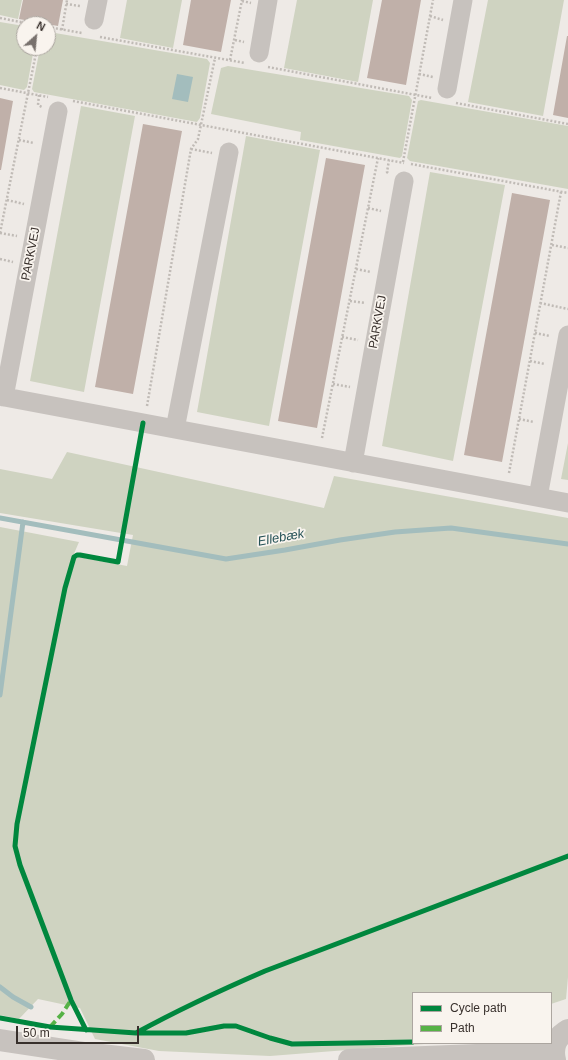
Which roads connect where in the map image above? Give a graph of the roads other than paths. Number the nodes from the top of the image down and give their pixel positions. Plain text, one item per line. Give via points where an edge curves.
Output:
1 (98, 0) edge
2 (268, 0) edge
3 (463, 0) edge
4 (93, 30) road end
5 (255, 61) road end
6 (446, 97) road end
7 (61, 103) road end
8 (229, 152) dead end
9 (403, 172) road end
10 (568, 335) edge
11 (2, 397) edge
12 (175, 429) junction
13 (353, 462) junction
14 (538, 497) junction
15 (568, 503) edge
16 (568, 1030) edge
17 (0, 1040) edge
18 (554, 1056) edge
19 (144, 1060) edge
20 (349, 1060) edge

1 - 4 street
2 - 5 street
3 - 6 street
7 - 11 street, PARKVEJ
8 - 12 street
9 - 13 street, PARKVEJ
10 - 14 street
11 - 12 street, PARKVEJ
12 - 13 street, PARKVEJ
13 - 14 street, PARKVEJ
14 - 15 street, PARKVEJ
16 - 18 street via 554,1045
17 - 19 street
18 - 20 street

